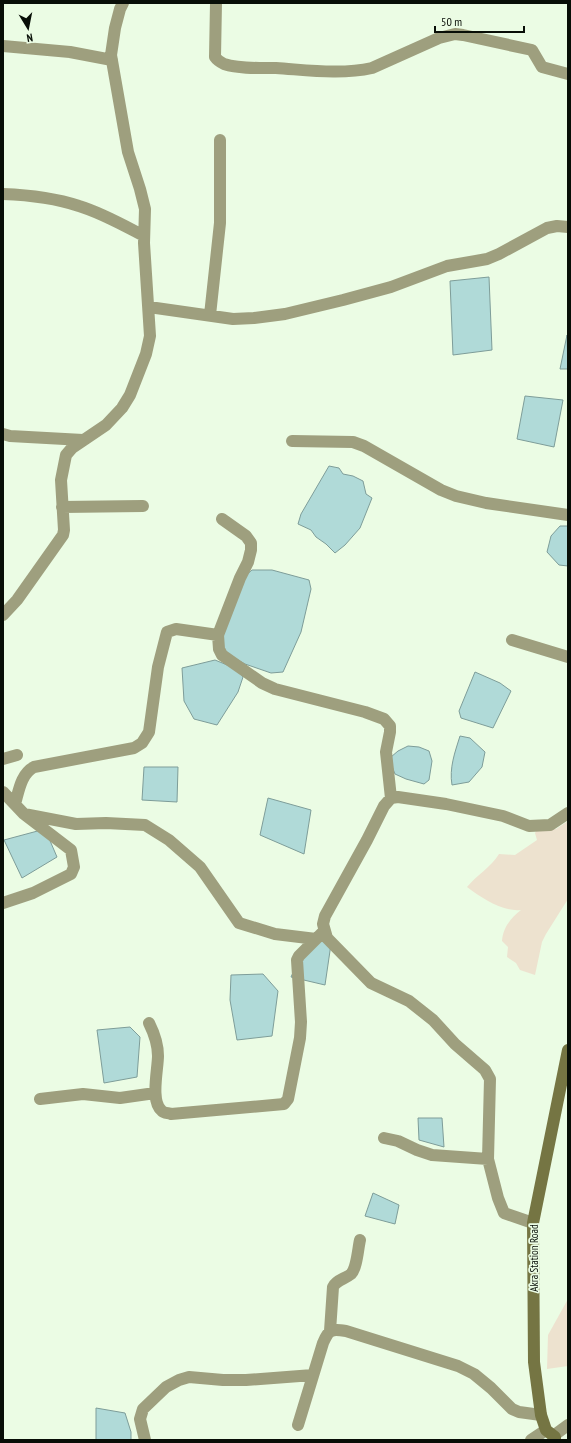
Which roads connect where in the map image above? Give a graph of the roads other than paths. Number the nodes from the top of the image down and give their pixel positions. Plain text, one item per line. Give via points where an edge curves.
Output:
1 (123, 3) edge
2 (216, 3) edge
3 (3, 46) edge
4 (112, 60) junction
5 (568, 74) edge
6 (220, 140) dead end
7 (3, 194) edge
8 (568, 227) edge
9 (144, 236) junction
10 (148, 307) junction
11 (210, 315) junction
12 (3, 434) edge
13 (83, 440) junction
14 (292, 441) dead end
15 (142, 506) dead end
16 (62, 507) junction
17 (568, 515) edge
18 (222, 519) dead end
19 (3, 615) edge
20 (218, 635) junction
21 (512, 640) dead end
22 (568, 657) edge
23 (17, 755) dead end
24 (3, 759) edge
25 (3, 792) edge
26 (391, 798) junction
27 (14, 804) junction
28 (568, 813) edge
29 (24, 814) junction
30 (3, 903) edge
31 (320, 935) junction
32 (149, 1023) dead end
33 (568, 1050) edge
34 (155, 1092) junction
35 (40, 1099) dead end
36 (384, 1138) dead end
37 (488, 1159) junction
38 (533, 1223) junction
39 (360, 1240) dead end
40 (330, 1331) junction
41 (313, 1375) junction
42 (541, 1416) junction
43 (298, 1425) dead end
44 (568, 1425) edge
45 (552, 1436) edge
46 (145, 1440) edge
47 (531, 1440) edge

1 - 4 street via 114,28
2 - 5 street via 215,56 218,61 225,64 342,72 362,70 439,38 455,34 532,50 542,66
3 - 4 street via 70,52
4 - 9 street via 128,152 145,209
6 - 11 street via 220,222
7 - 9 street via 46,198 80,206
8 - 11 street via 547,228 486,259 447,266 391,287 343,300 285,314 254,318 233,319
9 - 10 street
10 - 11 street
10 - 13 street via 150,336 130,396 106,425
12 - 13 street
13 - 16 street via 66,455 61,480
14 - 17 street via 353,442 456,496
15 - 16 street
16 - 19 street via 64,530 60,540 17,600
18 - 20 street via 246,536 251,550
20 - 26 street via 222,655 262,683 275,689 384,719 390,726 386,752
20 - 27 street via 176,630 167,632 158,667 149,732 142,743 134,748 34,766 23,777
21 - 22 street
23 - 24 street
25 - 27 street
26 - 28 street via 446,804 504,816 529,826 550,825
26 - 31 street via 384,806 325,916
27 - 29 street
29 - 30 street via 71,850 74,867 71,874 33,894
29 - 31 street via 76,824 145,825 169,840 200,867 240,923 275,934
31 - 34 street via 297,960 300,1038 287,1103 171,1114 162,1112 158,1107
31 - 37 street via 327,938 371,983 409,1001 433,1020 455,1044 485,1070 490,1079
32 - 34 street via 155,1036 158,1055
33 - 38 main road, Akra Station Road
34 - 35 street via 120,1098 83,1094
36 - 37 street via 432,1155
37 - 38 street via 504,1213
38 - 42 main road, Akra Station Road via 534,1362
39 - 40 street via 352,1273 333,1287
40 - 41 street via 323,1343
40 - 42 street via 346,1331 458,1366 474,1374 512,1409
41 - 43 street
41 - 46 street via 246,1380 190,1377 179,1380 166,1387 143,1409 140,1419
42 - 45 main road, Akra Station Road
44 - 45 street
45 - 47 street

